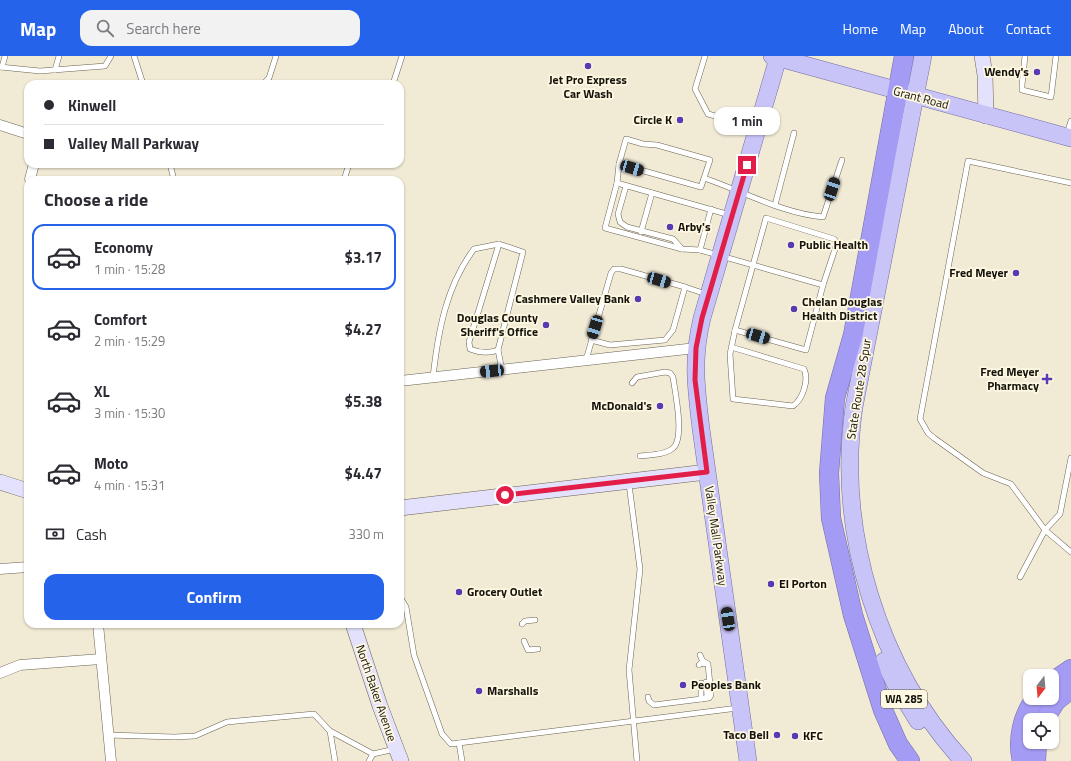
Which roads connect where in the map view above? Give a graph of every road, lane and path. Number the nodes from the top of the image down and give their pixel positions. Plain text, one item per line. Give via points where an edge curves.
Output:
1 (5, 56) edge
2 (59, 56) edge
3 (111, 56) edge
4 (134, 56) edge
5 (276, 56) edge
6 (402, 56) edge
7 (704, 56) edge
8 (904, 56) edge
9 (923, 56) edge
10 (982, 56) edge
11 (1025, 56) edge
12 (1056, 56) edge
13 (776, 57) edge
14 (1, 67) edge
15 (55, 70) junction
16 (142, 80) edge
17 (267, 80) edge
18 (394, 80) edge
19 (906, 94) junction
20 (986, 116) junction
21 (1071, 120) edge
22 (0, 125) edge
23 (758, 128) junction
24 (24, 133) edge
25 (794, 133) dead end
26 (1068, 138) edge
27 (842, 160) dead end
28 (619, 164) junction
29 (704, 178) junction
30 (617, 183) junction
31 (1071, 183) edge
32 (626, 186) junction
33 (740, 190) junction
34 (652, 193) junction
35 (775, 205) junction
36 (711, 209) junction
37 (732, 215) junction
38 (641, 231) junction
39 (640, 238) junction
40 (499, 244) junction
41 (682, 249) junction
42 (700, 250) junction
43 (720, 255) junction
44 (752, 265) junction
45 (823, 285) junction
46 (685, 287) junction
47 (709, 294) junction
48 (735, 330) junction
49 (591, 340) junction
50 (731, 347) junction
51 (696, 348) junction
52 (498, 350) junction
53 (586, 360) junction
54 (502, 370) junction
55 (434, 377) junction
56 (404, 381) edge
57 (632, 383) dead end
58 (640, 456) dead end
59 (1071, 458) edge
60 (707, 472) junction
61 (629, 481) junction
62 (0, 482) edge
63 (24, 490) edge
64 (404, 508) edge
65 (1045, 530) junction
66 (1071, 552) edge
67 (24, 567) edge
68 (0, 569) edge
69 (1020, 577) dead end
70 (404, 604) edge
71 (535, 620) dead end
72 (522, 624) dead end
73 (98, 628) edge
74 (354, 628) edge
75 (871, 630) junction
76 (524, 641) dead end
77 (538, 649) dead end
78 (700, 655) dead end
79 (101, 659) junction
80 (1071, 669) edge
81 (0, 673) edge
82 (1059, 677) edge
83 (703, 682) dead end
84 (1071, 689) edge
85 (648, 697) dead end
86 (703, 699) junction
87 (1032, 705) edge
88 (742, 708) junction
89 (1048, 713) edge
90 (633, 720) junction
91 (330, 731) junction
92 (108, 735) junction
93 (459, 743) junction
94 (1037, 749) edge
95 (373, 754) junction
96 (398, 755) edge
97 (111, 761) edge
98 (335, 761) edge
99 (369, 761) edge
100 (462, 761) edge
101 (637, 761) edge
102 (748, 761) edge
103 (910, 761) edge
104 (949, 761) edge
105 (963, 761) edge
106 (1022, 761) edge
107 (1036, 761) edge

1 - 14 lane
2 - 15 lane
3 - 15 lane via 105,66
4 - 16 lane
5 - 17 lane
6 - 18 lane
7 - 23 lane via 695,89 708,114
8 - 19 highway
9 - 19 main road, State Route 28 Spur
10 - 20 main road
11 - 12 lane via 1022,90 1051,97
13 - 19 main road, Grant Road
13 - 23 main road, Valley Mall Parkway
14 - 15 lane
19 - 20 main road, Grant Road
19 - 75 main road, State Route 28 Spur via 850,441 850,488 855,532 866,581
19 - 75 highway via 853,335 835,398 829,481 831,518 842,574
20 - 26 main road, Grant Road
21 - 26 lane
22 - 24 street
23 - 33 main road, Valley Mall Parkway
25 - 35 lane
27 - 35 lane via 823,218
28 - 29 lane via 701,187
28 - 29 lane via 626,139 710,160
28 - 30 lane
29 - 33 lane
30 - 32 lane
30 - 39 lane via 605,228
31 - 65 lane via 968,161 920,419 928,433 983,473 1011,484
32 - 34 lane
32 - 38 lane via 618,218 627,227
33 - 35 lane
33 - 37 main road, Valley Mall Parkway
34 - 36 lane
34 - 38 lane
36 - 37 lane
36 - 42 lane
37 - 43 main road, Valley Mall Parkway
38 - 39 lane
38 - 41 lane via 673,239
39 - 41 lane
40 - 52 lane via 523,252
40 - 52 lane via 469,342 470,349 478,352 489,353
40 - 55 lane via 474,249 456,277 447,300
41 - 42 lane
42 - 43 lane
43 - 44 lane
43 - 47 main road, Valley Mall Parkway
44 - 45 lane
44 - 45 lane via 766,218 834,239 837,243
44 - 48 lane
45 - 48 lane via 806,350
46 - 47 lane
46 - 49 lane via 674,330 666,340 606,345
46 - 49 lane via 614,269
47 - 51 main road, Valley Mall Parkway
48 - 50 lane
49 - 53 lane
50 - 50 lane via 733,399 793,406 799,402 806,374 804,369
51 - 53 street
51 - 60 main road, Valley Mall Parkway via 695,380
52 - 54 lane
53 - 54 street
54 - 55 street
55 - 56 street
57 - 58 lane via 637,377 670,373 673,377 679,429 678,440 673,448
59 - 65 lane via 1060,514
60 - 61 main road
60 - 88 main road, Valley Mall Parkway
61 - 64 main road
61 - 90 lane via 640,569 629,670
62 - 63 main road
65 - 66 lane
65 - 69 lane
67 - 68 street
70 - 93 lane via 414,655 442,734 451,744
71 - 72 lane
73 - 79 street
74 - 96 main road, North Baker Avenue
75 - 103 highway via 883,710 898,744
75 - 104 main road, WA 285 via 904,700
75 - 105 main road, WA 285 via 901,670 927,715
76 - 77 lane via 528,650
78 - 86 lane via 702,663 708,664 711,695
79 - 81 street via 20,665
79 - 92 street
80 - 82 highway
83 - 86 lane
84 - 89 highway via 1056,701
85 - 86 lane via 654,705
87 - 106 highway via 1023,724 1020,748
88 - 90 lane
88 - 102 main road, Valley Mall Parkway
90 - 93 lane
90 - 101 lane
91 - 92 lane via 314,714 227,722 195,736
91 - 95 lane
91 - 98 lane
92 - 97 street
93 - 100 lane
94 - 107 highway
95 - 96 lane
95 - 99 lane

